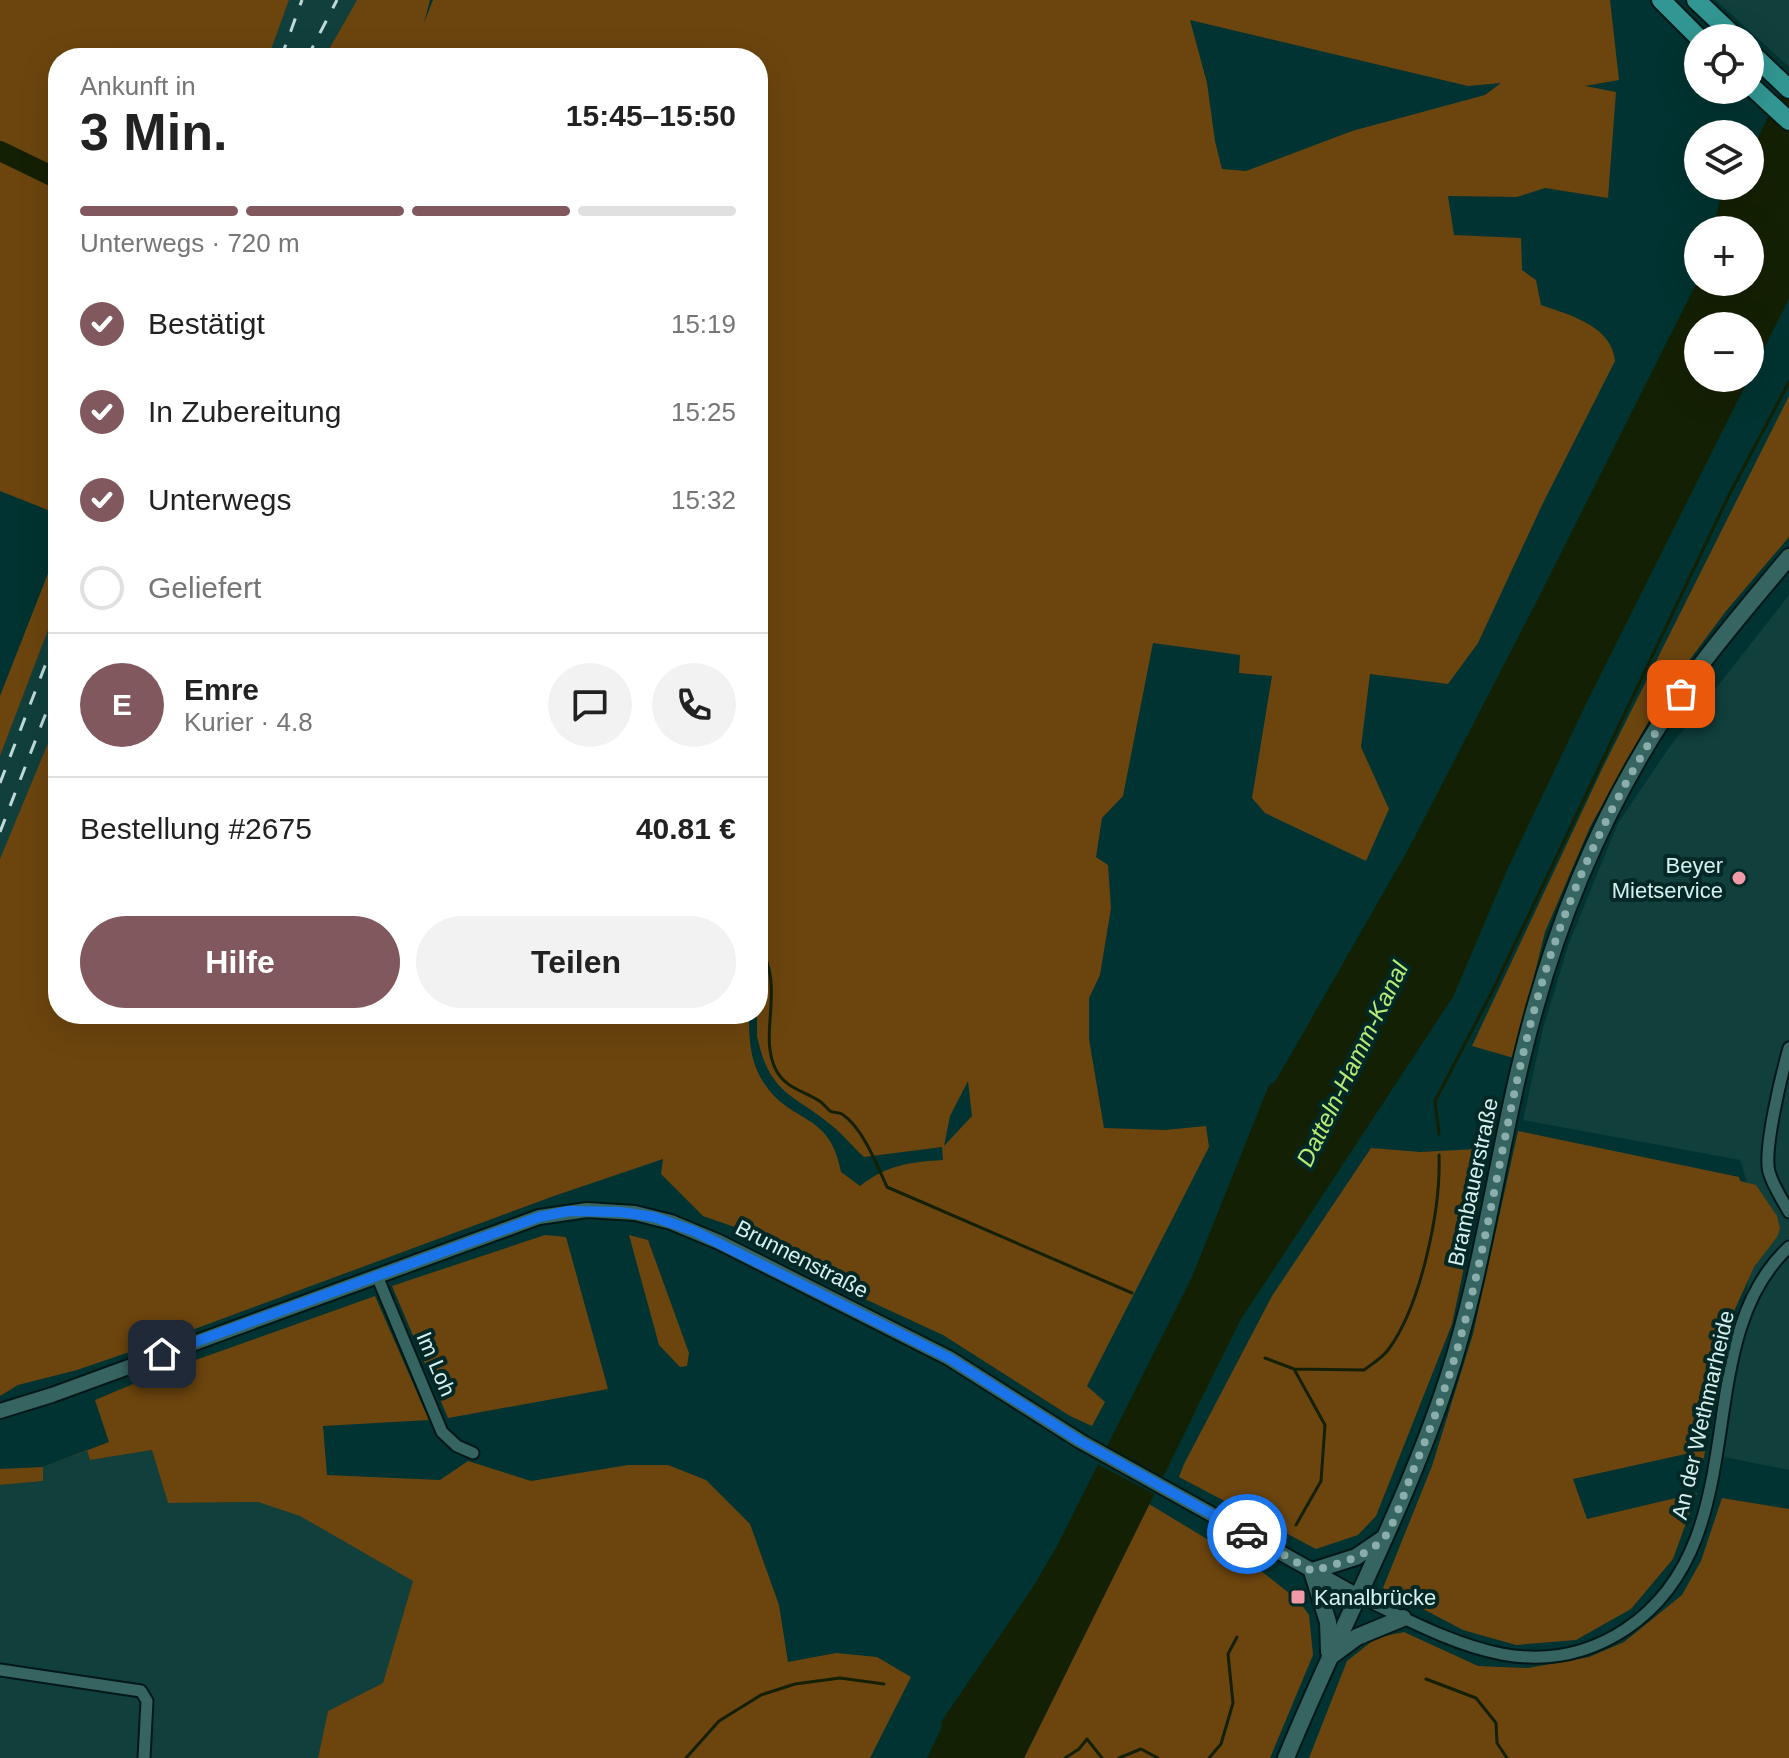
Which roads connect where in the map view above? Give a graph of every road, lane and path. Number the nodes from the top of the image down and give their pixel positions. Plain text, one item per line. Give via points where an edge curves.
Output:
1 (1661, 0) edge
2 (1696, 0) edge
3 (1685, 24) edge
4 (1721, 24) edge
5 (1764, 65) edge
6 (1789, 89) edge
7 (1764, 98) edge
8 (1789, 121) edge
9 (1789, 557) edge
10 (1789, 1048) edge
11 (1789, 1212) edge
12 (1789, 1247) edge
13 (377, 1276) junction
14 (0, 1411) edge
15 (473, 1453) dead end
16 (1384, 1538) junction
17 (1312, 1571) junction
18 (1358, 1596) junction
19 (1403, 1618) junction
20 (1329, 1657) junction
21 (0, 1670) edge
22 (144, 1758) edge
23 (1286, 1758) edge

1 - 3 main road
2 - 4 main road
5 - 6 main road
7 - 8 main road
9 - 16 main road, Brambauerstraße via 1665,716 1586,862 1534,1010 1461,1334 1425,1443
10 - 11 street via 1768,1164
12 - 19 street, An der Wethmarheide via 1748,1305 1701,1523 1682,1569 1654,1606 1600,1644 1539,1658 1497,1655
13 - 14 street, Brunnenstraße
13 - 15 street, Im Loh via 442,1432
13 - 17 street, Brunnenstraße via 552,1214 587,1210 654,1217 719,1242 949,1358 1080,1441
16 - 17 main road via 1356,1557
16 - 18 main road, Brambauerstraße
17 - 18 street, Brunnenstraße
17 - 20 main road via 1328,1622
18 - 19 street, An der Wethmarheide
18 - 20 main road, Brambauerstraße
19 - 20 main road via 1357,1637
20 - 23 main road, Brambauerstraße
21 - 22 street via 141,1691 147,1701

